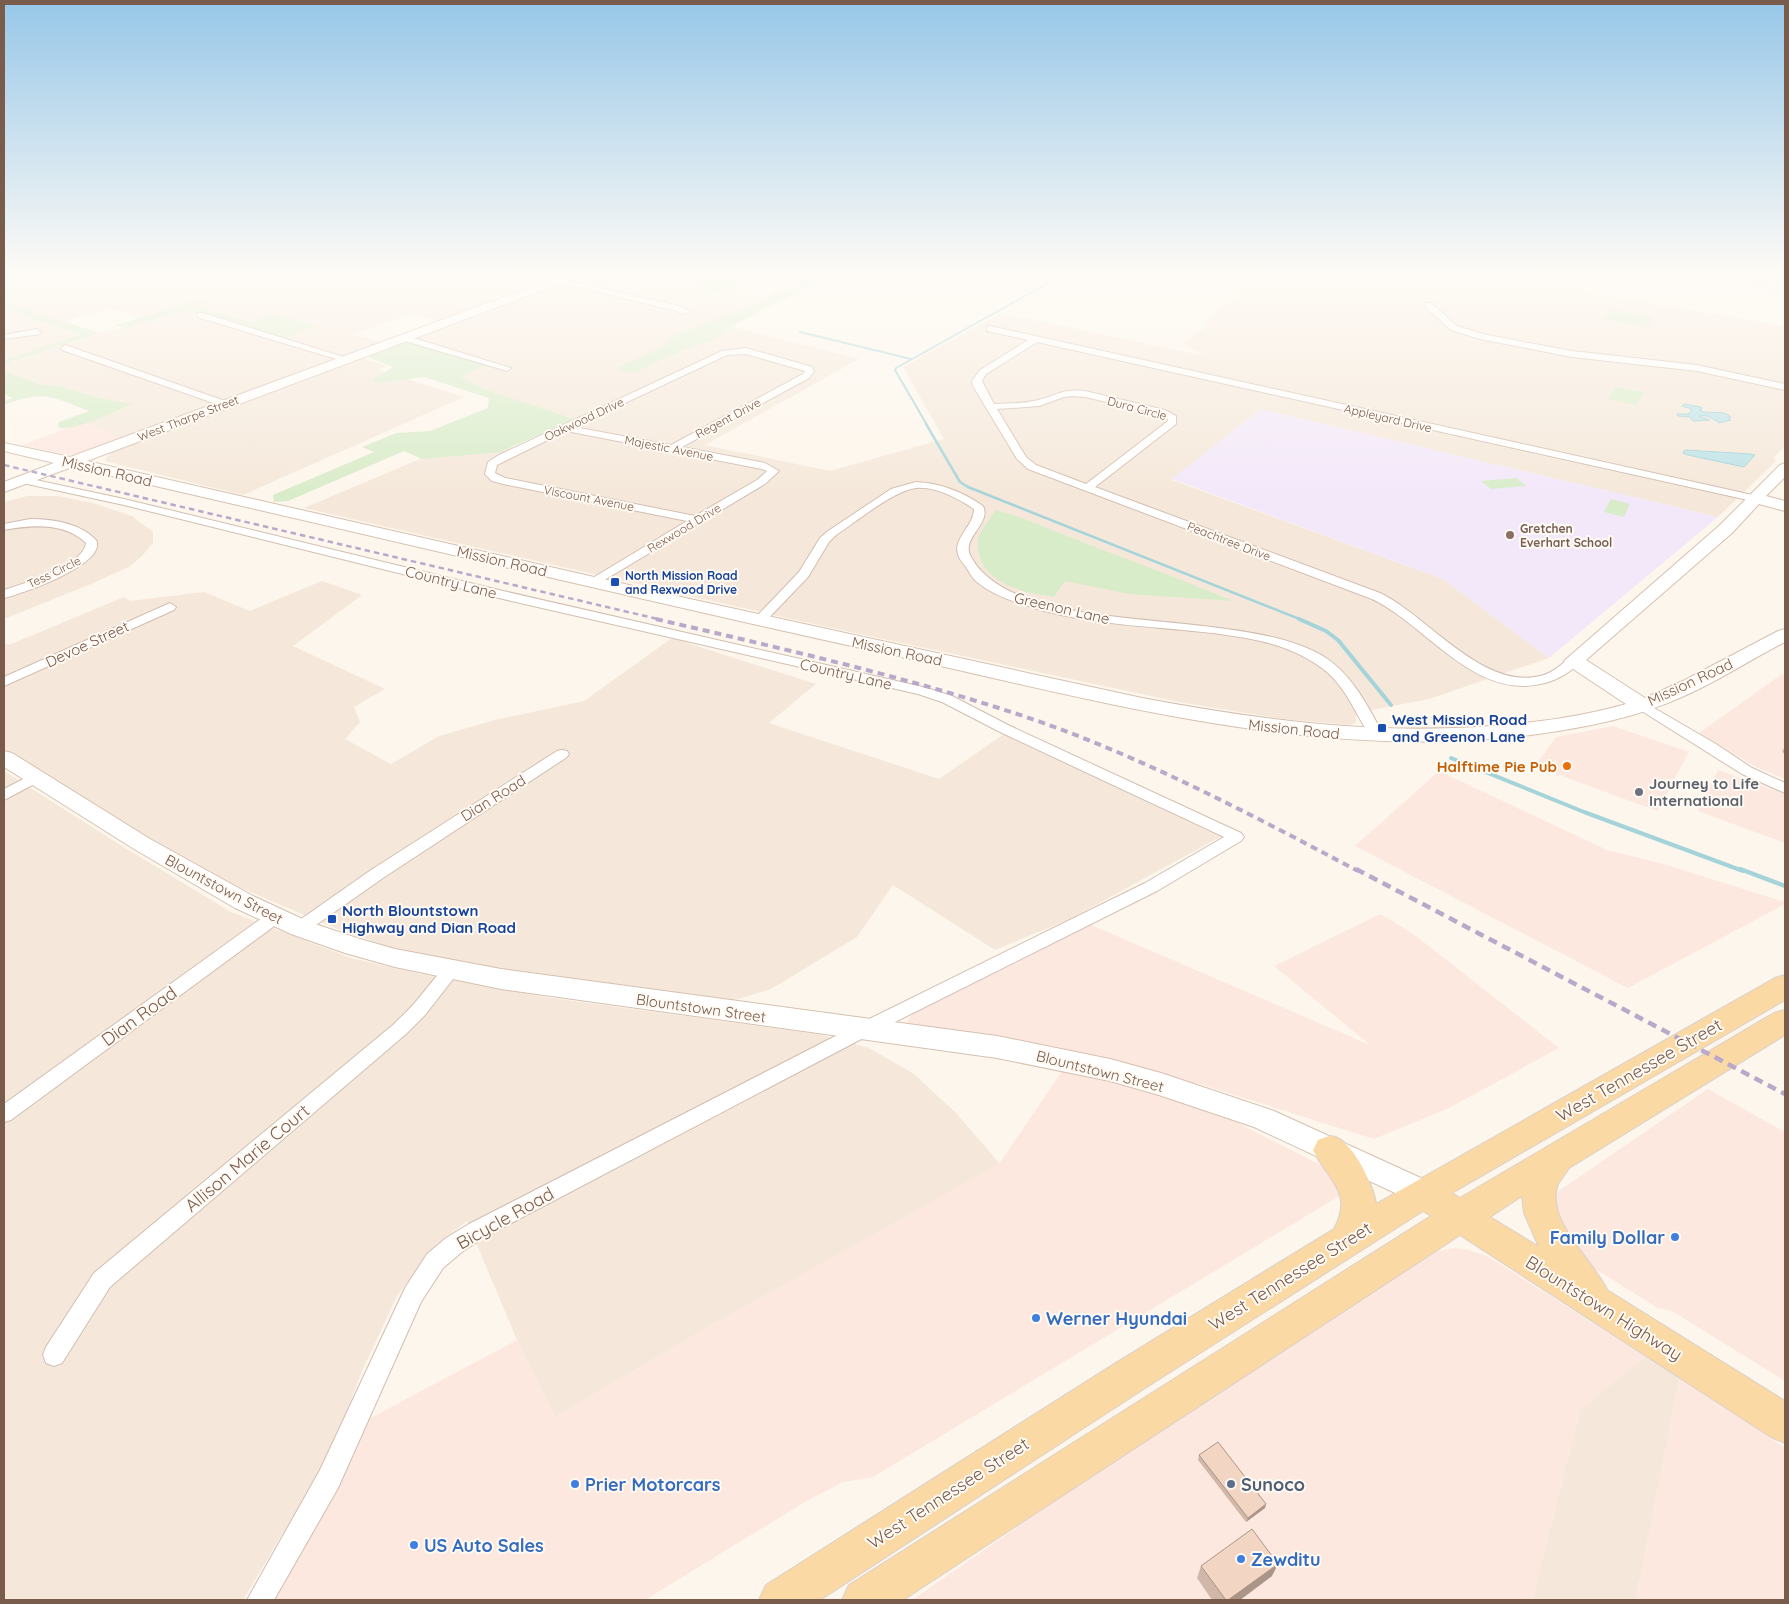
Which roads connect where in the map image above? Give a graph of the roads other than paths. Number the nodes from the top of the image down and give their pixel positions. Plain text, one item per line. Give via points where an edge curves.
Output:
1 (65, 348) dead end
2 (309, 348) edge
3 (377, 348) edge
4 (438, 348) edge
5 (1022, 348) edge
6 (1076, 348) edge
7 (1541, 348) edge
8 (346, 359) junction
9 (507, 368) dead end
10 (810, 371) joint
11 (1785, 387) edge
12 (226, 404) junction
13 (991, 407) junction
14 (563, 428) junction
15 (4, 448) edge
16 (671, 449) junction
17 (71, 462) junction
18 (490, 468) joint
19 (1785, 468) edge
20 (774, 471) joint
21 (22, 480) junction
22 (4, 486) edge
23 (1087, 488) junction
24 (1758, 499) junction
25 (1785, 506) edge
26 (697, 520) junction
27 (4, 527) edge
28 (592, 582) junction
29 (4, 594) edge
30 (170, 607) dead end
31 (759, 621) junction
32 (1785, 636) edge
33 (1574, 660) junction
34 (4, 682) edge
35 (1642, 705) junction
36 (1377, 736) junction
37 (562, 754) dead end
38 (4, 758) edge
39 (36, 778) junction
40 (1785, 788) edge
41 (4, 795) edge
42 (275, 917) junction
43 (300, 928) junction
44 (451, 970) junction
45 (1785, 986) edge
46 (1785, 1021) edge
47 (863, 1030) junction
48 (4, 1114) edge
49 (1330, 1150) junction
50 (1557, 1158) junction
51 (1423, 1193) junction
52 (1459, 1217) junction
53 (1347, 1240) junction
54 (1597, 1302) junction
55 (54, 1355) dead end
56 (1785, 1423) edge
57 (793, 1597) edge
58 (260, 1600) edge
59 (864, 1600) edge

1 - 12 street
2 - 8 street
3 - 8 main road, West Tharpe Street
4 - 9 street
5 - 13 street, Peachtree Drive via 978,376 978,386
6 - 24 street, Appleyard Drive
7 - 11 street via 1698,368
8 - 12 main road, West Tharpe Street
10 - 14 street, Oakwood Drive via 801,365 736,351 720,355
10 - 16 street, Regent Drive
12 - 17 main road, West Tharpe Street
13 - 23 street, Peachtree Drive via 1026,463
13 - 23 street, Dura Circle via 1039,403 1062,394 1078,393 1162,412 1173,418 1167,428
14 - 16 street, Majestic Avenue
14 - 18 street, Oakwood Drive via 503,457
15 - 17 main road, Mission Road
16 - 20 street, Majestic Avenue via 765,466
17 - 21 main road, West Tharpe Street
17 - 28 main road, Mission Road
18 - 26 street, Viscount Avenue via 492,476 503,481
19 - 24 main road
20 - 26 street, Rexwood Drive
21 - 22 main road
21 - 47 street, Country Lane via 947,698 1005,729 1236,837 1151,887
23 - 33 street, Peachtree Drive via 1376,596 1391,603 1469,664 1490,674 1516,681 1542,680 1560,672
24 - 25 main road, Appleyard Drive
24 - 33 main road
26 - 28 street, Rexwood Drive
27 - 29 street, Tess Circle via 36,522 58,524 84,535 92,542 92,547 85,557 68,568
28 - 31 main road, Mission Road
30 - 34 street, Devoe Street
31 - 36 main road, Mission Road via 1218,720 1298,731
31 - 36 street, Greenon Lane via 804,574 818,548 832,533 895,491 916,485 932,486 968,500 979,508 980,514 963,545 963,554 968,566 986,585 1013,598 1058,610 1145,625 1248,634 1286,645 1334,671 1355,696
32 - 35 main road, Mission Road via 1677,691
33 - 35 main road
35 - 36 main road, Mission Road via 1600,717 1516,731 1459,736
35 - 40 street via 1747,771
37 - 43 street, Dian Road
38 - 39 main road, Blountstown Street
39 - 41 street
39 - 42 main road, Blountstown Street via 155,851
42 - 43 main road, Blountstown Street
42 - 48 street, Dian Road
43 - 44 main road, Blountstown Street via 354,947
44 - 47 main road, Blountstown Street
44 - 55 street, Allison Marie Court via 400,1029 102,1280
45 - 51 main road, West Tennessee Street
46 - 50 main road, West Tennessee Street
47 - 49 main road, Blountstown Street via 997,1047 1110,1070 1264,1119
47 - 58 street, Bicycle Road via 476,1231 435,1261 413,1295 329,1479
49 - 51 main road, Blountstown Street
49 - 53 main road via 1353,1178 1357,1194 1359,1212
50 - 52 main road, West Tennessee Street
50 - 54 main road via 1541,1185 1543,1216 1556,1245
51 - 52 main road, Blountstown Highway
51 - 53 main road, West Tennessee Street
52 - 54 main road, Blountstown Highway
52 - 59 main road, West Tennessee Street
53 - 57 main road, West Tennessee Street via 1128,1376
54 - 56 main road, Blountstown Highway

